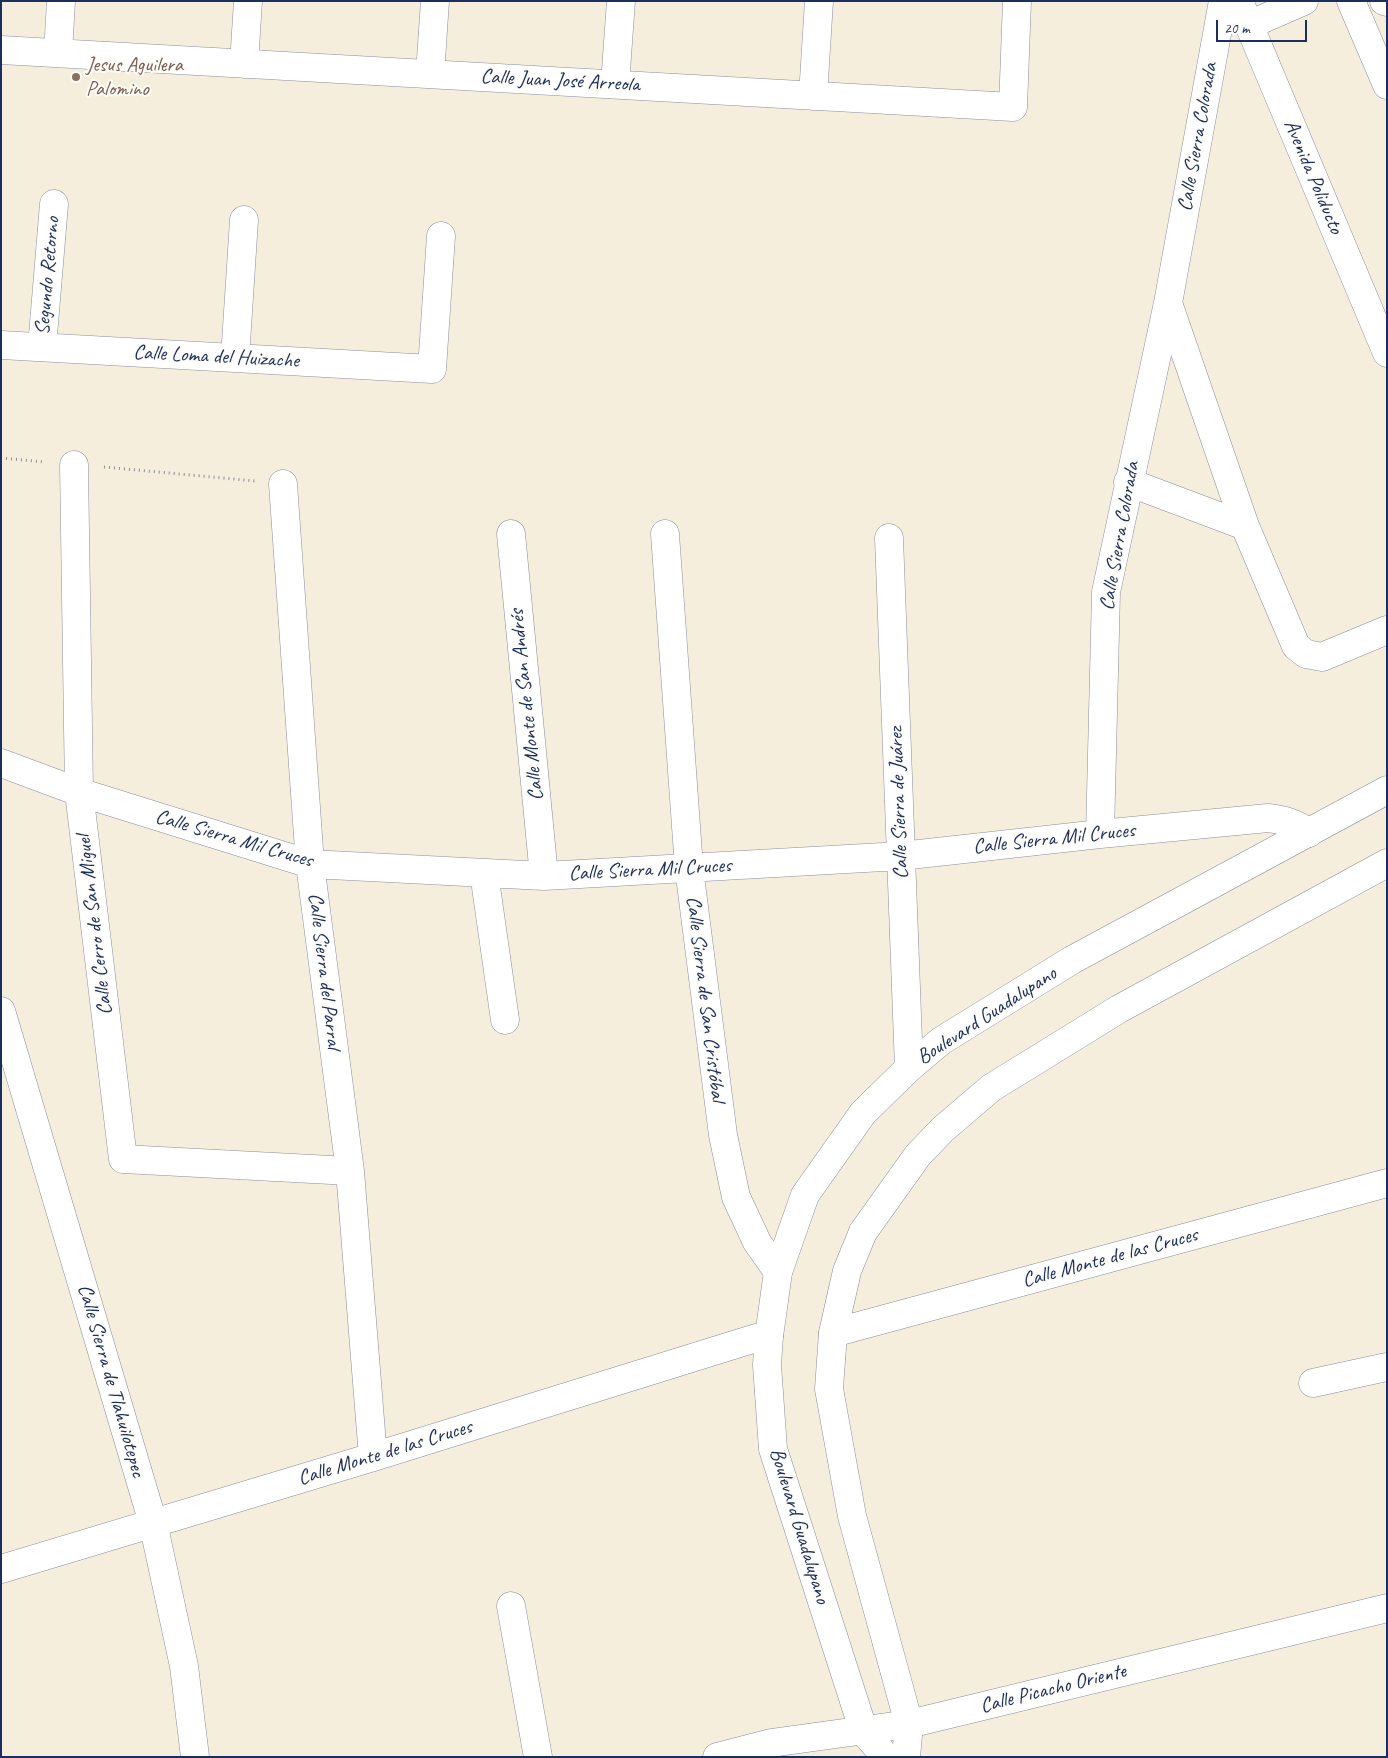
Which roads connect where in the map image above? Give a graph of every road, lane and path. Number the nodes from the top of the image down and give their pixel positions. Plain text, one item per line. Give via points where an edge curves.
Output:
1 (61, 1) edge
2 (248, 1) edge
3 (435, 1) edge
4 (622, 1) edge
5 (819, 1) edge
6 (1017, 1) edge
7 (1223, 1) edge
8 (1304, 1) edge
9 (1351, 1) edge
10 (1244, 13) edge
11 (1, 50) edge
12 (58, 53) junction
13 (244, 64) junction
14 (430, 74) junction
15 (615, 84) junction
16 (1387, 85) edge
17 (813, 96) junction
18 (54, 204) dead end
19 (244, 220) dead end
20 (441, 236) dead end
21 (1168, 303) junction
22 (1, 345) edge
23 (42, 347) junction
24 (1387, 353) edge
25 (235, 358) junction
26 (1, 458) edge
27 (74, 465) junction
28 (1128, 482) junction
29 (283, 484) joint
30 (1245, 526) junction
31 (510, 534) dead end
32 (665, 534) dead end
33 (889, 538) dead end
34 (1387, 630) edge
35 (1, 763) edge
36 (1387, 790) edge
37 (79, 792) junction
38 (1309, 833) junction
39 (1100, 834) junction
40 (901, 856) junction
41 (1387, 863) edge
42 (310, 864) junction
43 (689, 868) junction
44 (484, 873) junction
45 (544, 876) junction
46 (1, 1011) edge
47 (505, 1020) dead end
48 (909, 1068) junction
49 (350, 1171) junction
50 (1387, 1183) edge
51 (778, 1272) junction
52 (833, 1333) junction
53 (769, 1336) junction
54 (1387, 1367) edge
55 (1314, 1383) dead end
56 (373, 1457) junction
57 (152, 1522) junction
58 (1, 1569) edge
59 (511, 1606) dead end
60 (1387, 1608) edge
61 (909, 1724) junction
62 (864, 1732) junction
63 (195, 1757) edge
64 (538, 1757) edge
65 (717, 1757) edge
66 (886, 1757) edge
67 (906, 1757) edge

1 - 12 street
2 - 13 street
3 - 14 street
4 - 15 street
5 - 17 street
6 - 17 street, Calle Juan José Arreola via 1013,107
7 - 21 street, Calle Sierra Colorada
8 - 10 street
9 - 16 street
10 - 24 street, Avenida Poliducto
11 - 12 street, Calle Juan José Arreola
12 - 13 street, Calle Juan José Arreola
13 - 14 street, Calle Juan José Arreola
14 - 15 street, Calle Juan José Arreola
15 - 17 street, Calle Juan José Arreola
18 - 23 street, Segundo Retorno
19 - 25 street
20 - 25 street, Calle Loma del Huizache via 432,370
21 - 28 street, Calle Sierra Colorada
21 - 30 street, Calle Sierra Colorada
22 - 23 street, Calle Loma del Huizache
23 - 25 street, Calle Loma del Huizache
26 - 27 path
27 - 29 path
27 - 37 street, Calle Cerro de San Miguel
28 - 30 street
28 - 39 street, Calle Sierra Colorada via 1106,592
29 - 42 street, Calle Sierra del Parral
30 - 34 street, Calle Sierra Colorada via 1296,646 1306,654 1322,657
31 - 45 street, Calle Monte de San Andrés
32 - 43 street, Calle Sierra de San Cristóbal
33 - 40 street, Calle Sierra de Juárez
35 - 37 street, Calle Sierra Mil Cruces
36 - 38 street, Boulevard Guadalupano
37 - 42 street, Calle Sierra Mil Cruces
37 - 49 street, Calle Cerro de San Miguel via 123,1159
38 - 39 street, Calle Sierra Mil Cruces via 1285,820 1268,818
38 - 48 street, Boulevard Guadalupano via 1072,960 941,1041
39 - 40 street, Calle Sierra Mil Cruces
40 - 43 street, Calle Sierra Mil Cruces
40 - 48 street, Calle Sierra de Juárez
41 - 52 street via 1119,1009 991,1088 918,1155 863,1232 847,1271
42 - 44 street, Calle Sierra Mil Cruces
42 - 49 street, Calle Sierra del Parral
43 - 45 street, Calle Sierra Mil Cruces
43 - 51 street, Calle Sierra de San Cristóbal via 723,1135 736,1197 757,1242
44 - 45 street, Calle Sierra Mil Cruces
44 - 47 street
46 - 57 street, Calle Sierra de Tlahuilotepec
48 - 51 street, Boulevard Guadalupano via 863,1112 805,1195
49 - 56 street, Calle Sierra del Parral
50 - 52 street, Calle Monte de las Cruces
51 - 53 street, Boulevard Guadalupano
52 - 61 street via 829,1389 852,1516
53 - 56 street, Calle Monte de las Cruces
53 - 62 street, Boulevard Guadalupano via 767,1365 773,1449
54 - 55 street
56 - 57 street, Calle Monte de las Cruces
57 - 58 street, Calle Monte de las Cruces
57 - 63 street, Calle Sierra de Tlahuilotepec via 184,1666
59 - 64 street
60 - 61 street, Calle Picacho Oriente
61 - 62 street, Calle Picacho Oriente
61 - 67 street
62 - 65 street, Calle Picacho Oriente via 771,1743
62 - 66 street, Boulevard Guadalupano

